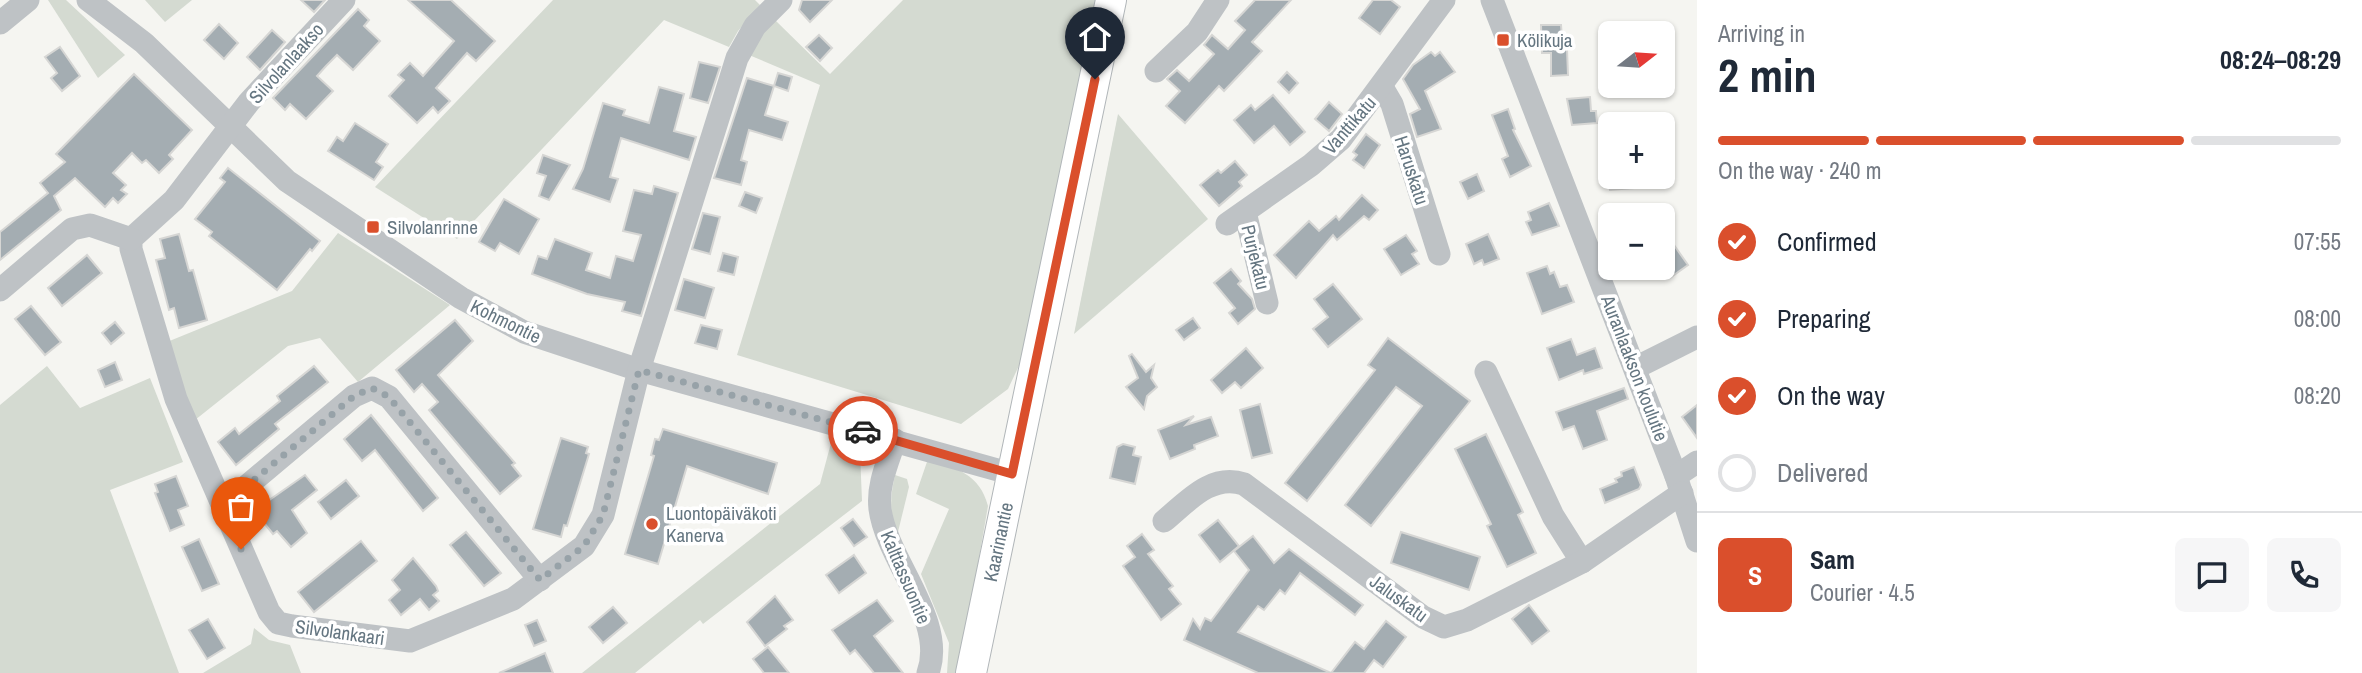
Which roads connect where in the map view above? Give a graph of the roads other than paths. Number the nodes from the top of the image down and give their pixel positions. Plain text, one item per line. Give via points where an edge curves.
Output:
1 (28, 0) edge
2 (88, 0) edge
3 (344, 0) edge
4 (781, 0) edge
5 (1111, 0) edge
6 (1218, 0) edge
7 (1444, 0) edge
8 (1492, 0) edge
9 (0, 23) edge
10 (1156, 71) dead end
11 (1382, 87) junction
12 (230, 129) junction
13 (1236, 218) joint
14 (131, 239) junction
15 (1439, 254) dead end
16 (0, 290) edge
17 (1267, 303) dead end
18 (1697, 337) edge
19 (1636, 368) junction
20 (639, 370) junction
21 (1486, 372) dead end
22 (895, 440) junction
23 (1697, 462) edge
24 (1012, 474) junction
25 (1679, 485) junction
26 (223, 506) junction
27 (1164, 521) dead end
28 (1697, 541) edge
29 (1582, 562) junction
30 (540, 580) junction
31 (928, 673) edge
32 (971, 673) edge

1 - 9 street
2 - 12 street, Kohmontie via 144,43
3 - 12 street, Silvolanlaakso
4 - 20 street via 755,26 737,58
5 - 24 main road, Kaarinantie
6 - 10 street via 1196,32
7 - 11 street, Vanttikatu
8 - 19 street, Auranlaakson koulutie
11 - 13 street, Vanttikatu via 1326,154
11 - 15 street, Haruskatu via 1392,104
12 - 14 street via 174,200
12 - 20 street, Kohmontie via 306,195 471,304 524,332
13 - 17 street, Purjekatu
14 - 16 street via 89,225 72,229
14 - 26 street, Silvolankaari via 133,262 164,366
18 - 19 street
19 - 25 street, Auranlaakson koulutie
20 - 22 street, Kohmontie
20 - 30 street, Silvolankaari via 603,515 584,546
21 - 29 street via 1553,516
22 - 24 street, Kohmontie
22 - 31 street, Kalttassuontie via 883,478 880,509 927,624 931,642
23 - 25 street, Jaluskatu
24 - 32 main road, Kaarinantie
25 - 28 street, Auranlaakson koulutie
25 - 29 street, Jaluskatu
26 - 30 street, Silvolankaari via 278,623 410,640 513,598
26 - 30 street via 354,396 372,388 389,397
27 - 29 street, Jaluskatu via 1210,486 1227,481 1244,484 1423,617 1444,627 1467,621

